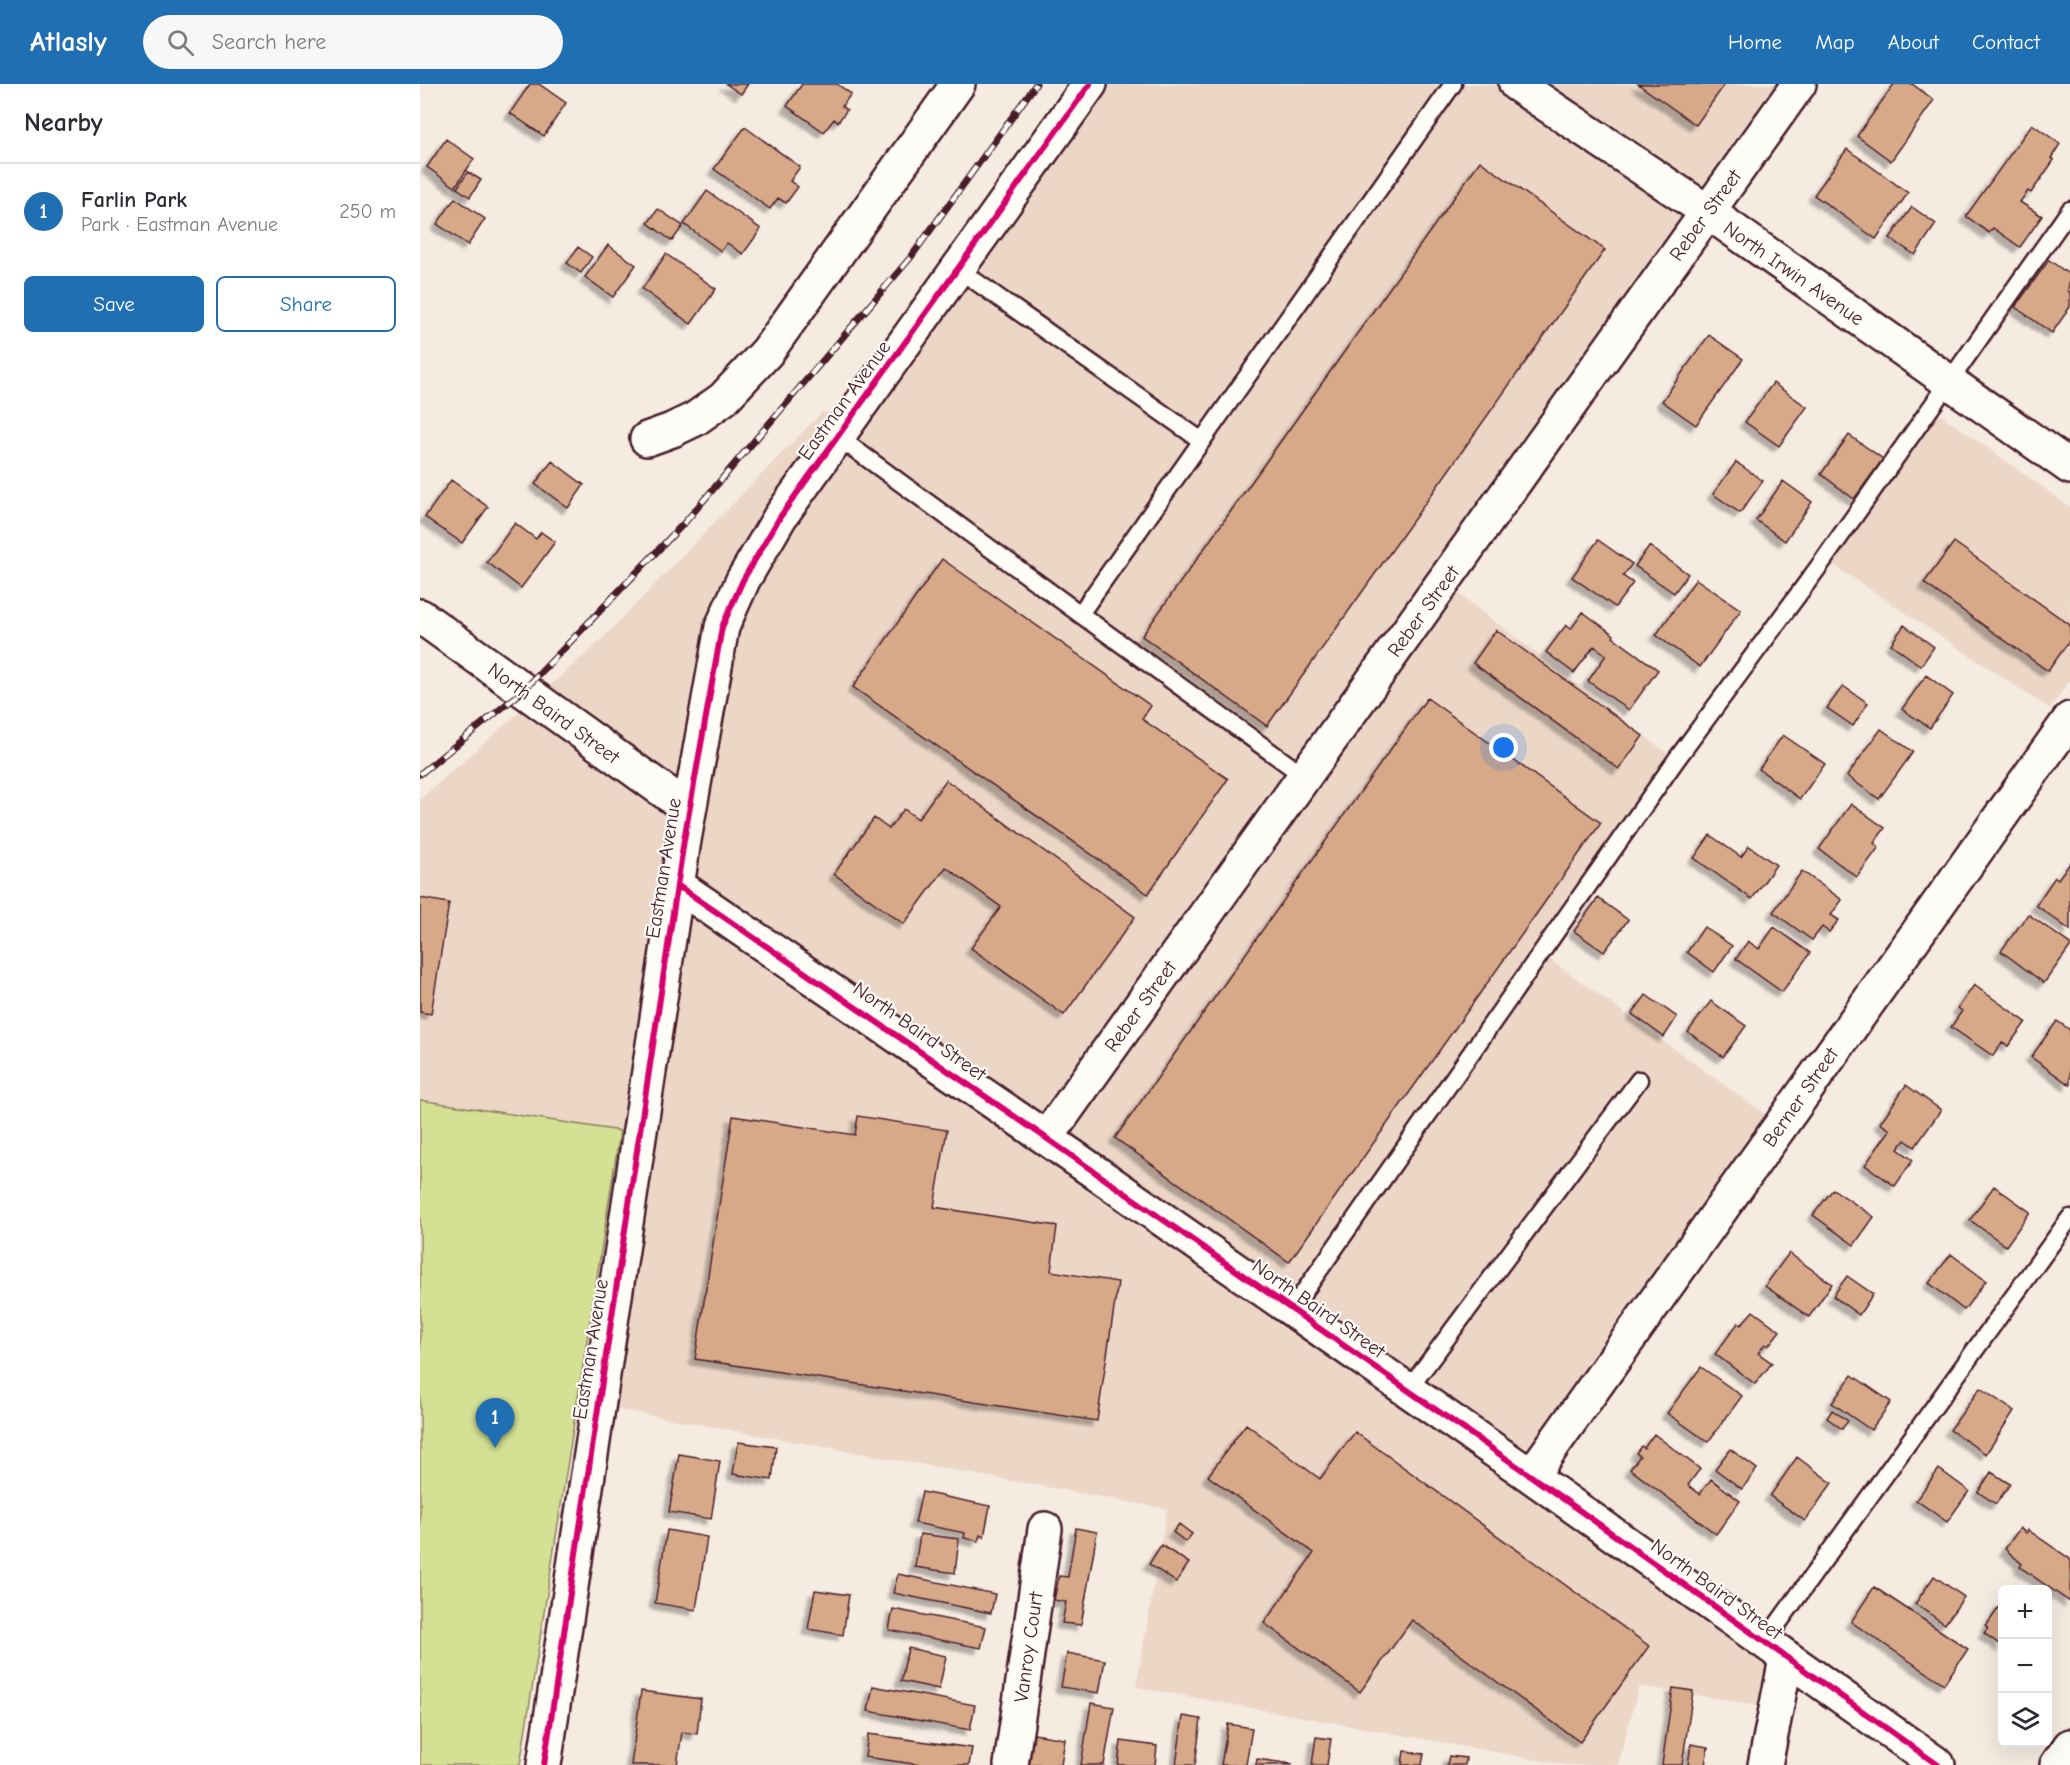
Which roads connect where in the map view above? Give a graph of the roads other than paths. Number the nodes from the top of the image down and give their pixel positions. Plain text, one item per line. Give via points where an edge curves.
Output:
1 (958, 84) edge
2 (1090, 84) edge
3 (1453, 84) edge
4 (1516, 84) edge
5 (1799, 84) edge
6 (2070, 210) edge
7 (1708, 212) junction
8 (958, 269) junction
9 (1949, 382) junction
10 (838, 438) junction
11 (647, 439) dead end
12 (1202, 441) junction
13 (2070, 467) edge
14 (1080, 614) junction
15 (420, 616) edge
16 (2070, 718) edge
17 (1304, 776) junction
18 (688, 809) junction
19 (677, 885) junction
20 (1639, 1080) dead end
21 (1046, 1137) junction
22 (2070, 1218) edge
23 (1292, 1309) junction
24 (1408, 1390) junction
25 (1531, 1476) junction
26 (1045, 1529) dead end
27 (1775, 1651) junction
28 (2070, 1746) edge
29 (544, 1765) edge
30 (1011, 1765) edge
31 (1765, 1765) edge
32 (1938, 1765) edge
33 (2057, 1765) edge

1 - 11 street via 766,352 723,399 695,419
2 - 8 street, Eastman Avenue
3 - 12 lane
4 - 7 street, North Irwin Avenue
5 - 7 street, Reber Street
6 - 9 lane
7 - 9 street, North Irwin Avenue
7 - 17 street, Reber Street
8 - 10 street, Eastman Avenue
8 - 12 lane
9 - 13 street, North Irwin Avenue
9 - 23 lane via 1676,760
10 - 14 lane
10 - 18 street, Eastman Avenue via 780,518 743,580 722,627
12 - 14 lane
14 - 17 lane
15 - 18 street, North Baird Street
16 - 25 street, Berner Street
17 - 21 street, Reber Street
18 - 19 street, Eastman Avenue
19 - 21 street, North Baird Street
19 - 29 street, Eastman Avenue
20 - 24 lane
21 - 23 street, North Baird Street
22 - 27 lane
23 - 24 street, North Baird Street
24 - 25 street, North Baird Street
25 - 27 street, North Baird Street
26 - 30 street, Vanroy Court
27 - 31 street
27 - 32 street, North Baird Street
28 - 33 street

